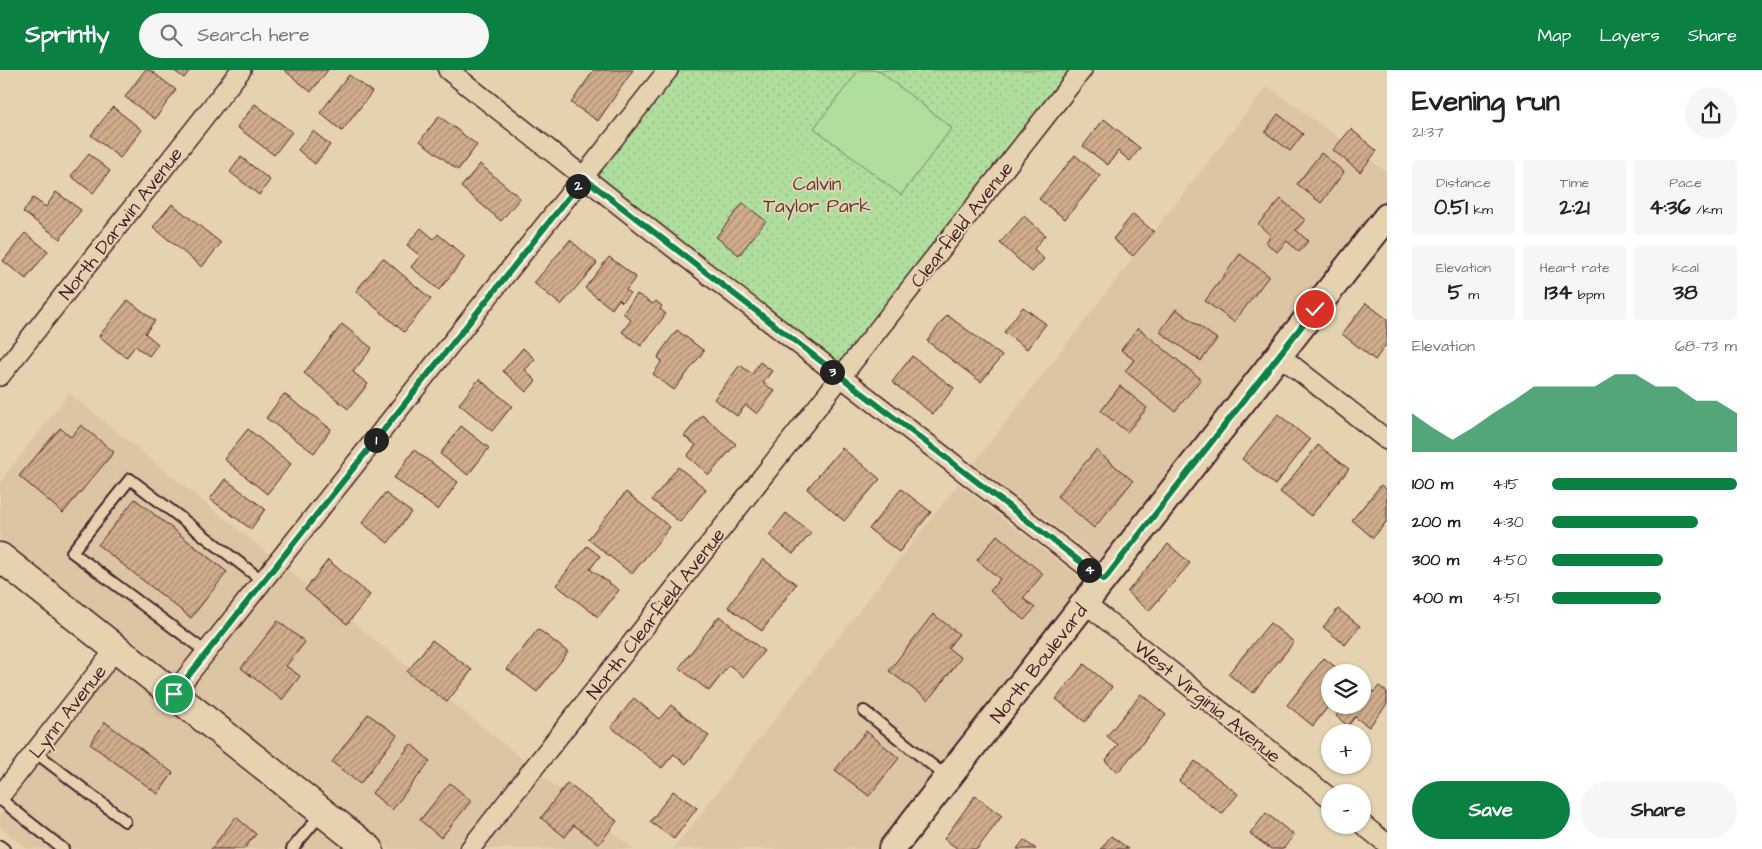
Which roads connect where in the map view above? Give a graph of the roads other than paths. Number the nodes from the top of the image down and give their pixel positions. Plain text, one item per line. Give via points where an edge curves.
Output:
1 (241, 70) edge
2 (448, 70) edge
3 (668, 70) edge
4 (1082, 70) edge
5 (584, 178) junction
6 (1387, 217) edge
7 (1279, 355) junction
8 (0, 376) edge
9 (840, 377) junction
10 (1387, 440) edge
11 (0, 557) edge
12 (1104, 580) junction
13 (263, 581) junction
14 (1085, 604) junction
15 (116, 649) junction
16 (206, 652) junction
17 (174, 694) junction
18 (864, 711) dead end
19 (35, 752) junction
20 (947, 777) junction
21 (1321, 791) edge
22 (0, 797) edge
23 (322, 812) junction
24 (125, 820) dead end
25 (1371, 831) edge
26 (1387, 844) edge
27 (0, 846) edge
28 (4, 849) edge
29 (63, 849) edge
30 (292, 849) edge
31 (369, 849) edge
32 (470, 849) edge
33 (892, 849) edge

1 - 8 street, North Darwin Avenue
2 - 5 street
3 - 5 street
4 - 9 street, Clearfield Avenue
5 - 9 street
5 - 13 street
6 - 7 street, North Boulevard
7 - 10 street
7 - 12 street, North Boulevard
9 - 12 street
9 - 32 street, North Clearfield Avenue
11 - 15 main road
12 - 14 street, North Boulevard
13 - 16 street
13 - 16 lane via 130,479 72,552
14 - 20 street, North Boulevard
14 - 21 street, West Virginia Avenue
15 - 17 main road
15 - 19 street, Lynn Avenue
16 - 17 street
17 - 23 main road
18 - 20 lane
19 - 22 street, Lynn Avenue
19 - 24 lane
20 - 33 street, North Boulevard
22 - 29 lane
23 - 30 lane
23 - 31 main road
25 - 26 street
27 - 28 lane

